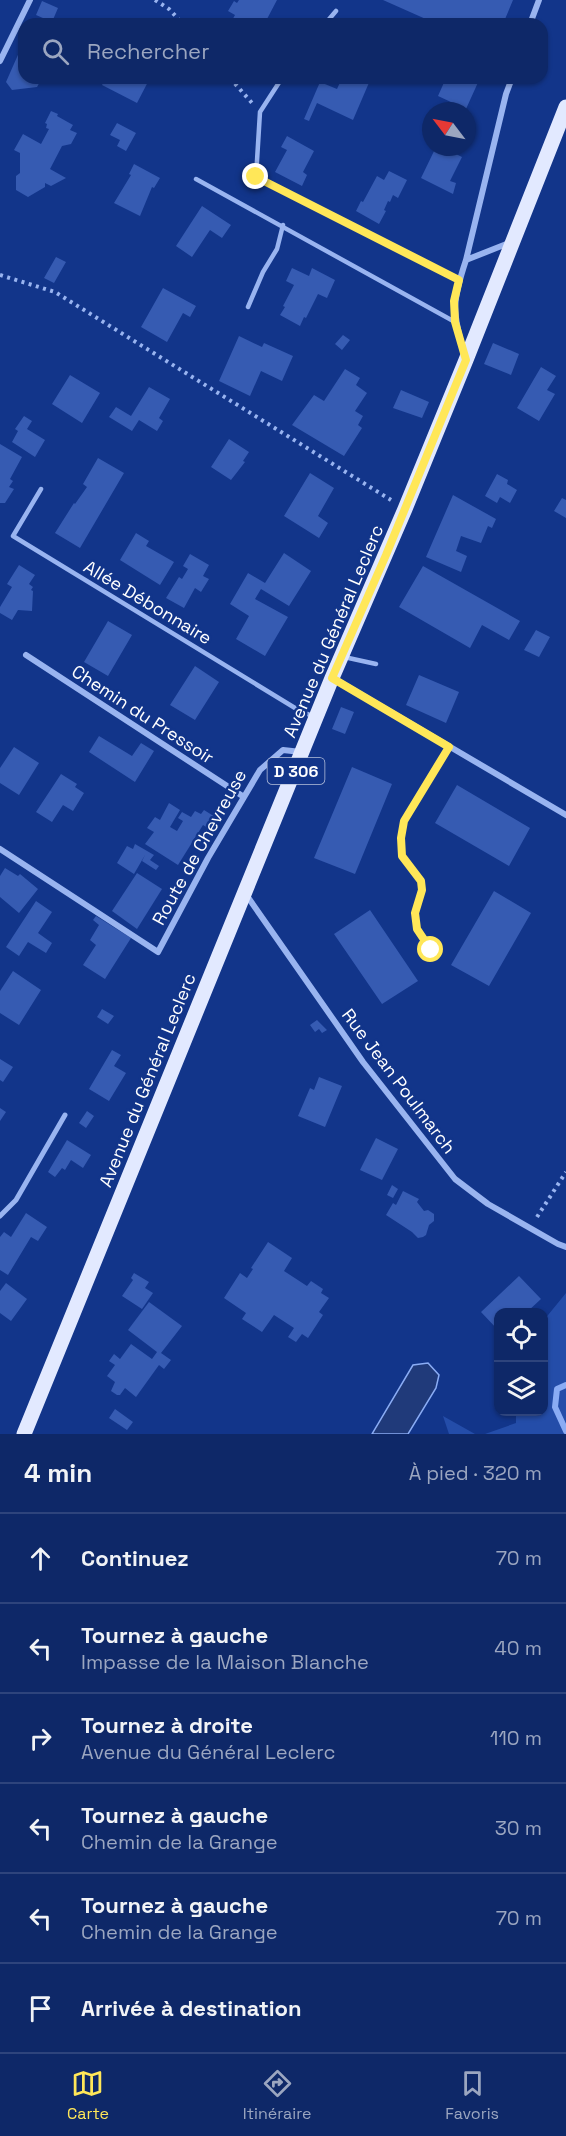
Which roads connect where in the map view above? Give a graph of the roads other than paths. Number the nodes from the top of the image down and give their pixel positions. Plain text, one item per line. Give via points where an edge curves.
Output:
1 (30, 0) edge
2 (539, 0) edge
3 (336, 11) dead end
4 (21, 18) edge
5 (330, 18) edge
6 (532, 18) edge
7 (18, 24) edge
8 (0, 61) edge
9 (278, 84) edge
10 (510, 84) edge
11 (566, 108) edge
12 (196, 179) dead end
13 (283, 225) junction
14 (514, 241) junction
15 (466, 260) junction
16 (459, 280) junction
17 (248, 307) dead end
18 (455, 322) junction
19 (466, 360) junction
20 (41, 489) dead end
21 (26, 656) dead end
22 (342, 656) junction
23 (376, 664) dead end
24 (332, 678) junction
25 (317, 718) junction
26 (449, 747) junction
27 (303, 752) junction
28 (244, 797) junction
29 (566, 815) edge
30 (0, 849) edge
31 (245, 893) junction
32 (431, 950) dead end
33 (65, 1115) dead end
34 (0, 1215) edge
35 (566, 1247) edge
36 (24, 1434) edge

1 - 4 street
2 - 6 street
3 - 5 lane
7 - 8 street
9 - 16 lane via 260,112 256,177
10 - 15 street
11 - 14 main road, Avenue du Général Leclerc / D 306
12 - 13 lane
13 - 17 lane via 277,249 262,272
13 - 18 lane
14 - 15 street
14 - 19 main road, Avenue du Général Leclerc / D 306
15 - 16 street
16 - 18 street
18 - 19 street
19 - 22 main road, Avenue du Général Leclerc / D 306
20 - 25 lane, Allée Débonnaire via 13,536
21 - 28 street, Chemin du Pressoir
22 - 23 lane
22 - 24 main road, Avenue du Général Leclerc / D 306
24 - 25 main road, Avenue du Général Leclerc / D 306
24 - 26 street
25 - 27 main road, Avenue du Général Leclerc / D 306
26 - 29 street
26 - 32 lane via 404,821 401,838 402,856 421,881 415,913 417,929
27 - 28 street, Route de Chevreuse via 283,750 260,770
27 - 31 main road, Avenue du Général Leclerc / D 306
28 - 30 street, Route de Chevreuse via 158,952
31 - 35 street, Rue Jean Poulmarch via 363,1062 455,1179 488,1204
31 - 36 main road, Avenue du Général Leclerc / D 306
33 - 34 street via 16,1200

